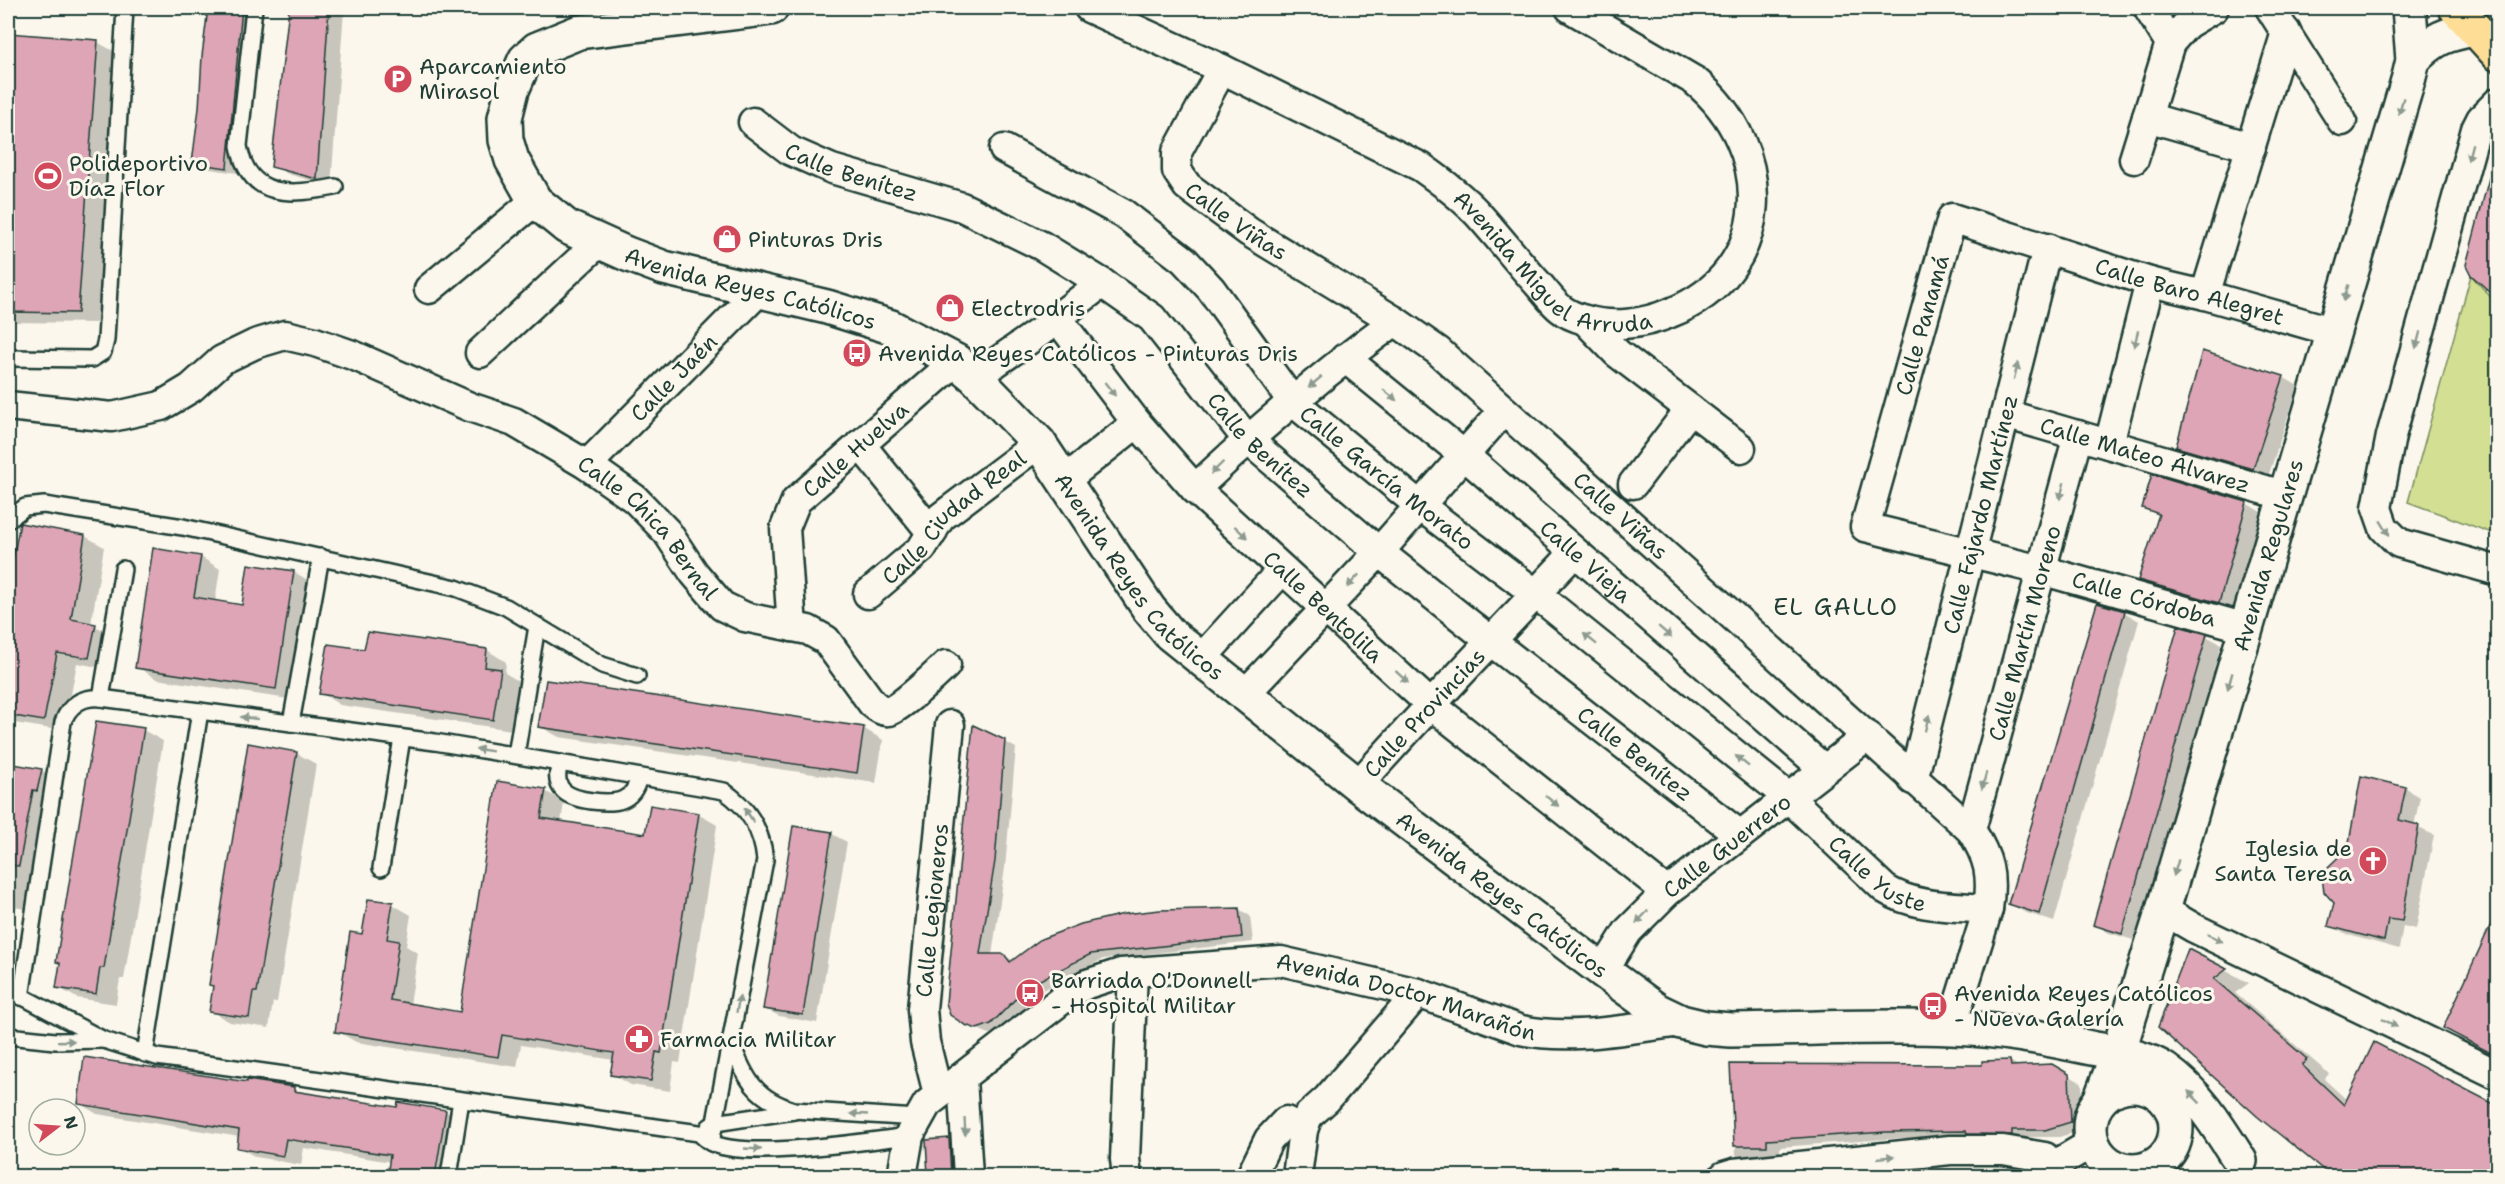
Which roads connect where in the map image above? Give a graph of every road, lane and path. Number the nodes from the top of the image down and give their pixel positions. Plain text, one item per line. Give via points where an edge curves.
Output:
1 (125, 8) edge
2 (254, 8) edge
3 (771, 8) edge
4 (1089, 8) edge
5 (1570, 8) edge
6 (2148, 8) edge
7 (2214, 8) edge
8 (2270, 8) edge
9 (2409, 8) edge
10 (2466, 18) edge
11 (2286, 32) junction
12 (2170, 43) junction
13 (2498, 54) edge
14 (2413, 60) junction
15 (1222, 69) junction
16 (2498, 102) edge
17 (2147, 117) junction
18 (2342, 121) dead end
19 (753, 122) dead end
20 (2251, 147) junction
21 (1004, 149) dead end
22 (2134, 159) dead end
23 (335, 188) dead end
24 (535, 201) junction
25 (598, 243) junction
26 (2047, 248) junction
27 (2150, 282) junction
28 (1102, 283) junction
29 (429, 289) dead end
30 (760, 290) junction
31 (2205, 295) junction
32 (1060, 318) junction
33 (1585, 320) junction
34 (1395, 321) junction
35 (2335, 332) junction
36 (480, 353) dead end
37 (8, 358) edge
38 (1345, 358) junction
39 (965, 369) junction
40 (1293, 401) junction
41 (8, 406) edge
42 (1690, 409) junction
43 (1503, 411) junction
44 (2005, 414) junction
45 (1137, 423) junction
46 (2078, 435) junction
47 (1247, 439) junction
48 (1039, 443) junction
49 (860, 444) junction
50 (2109, 444) junction
51 (1741, 448) dead end
52 (1464, 455) junction
53 (587, 465) junction
54 (1065, 480) junction
55 (1634, 484) dead end
56 (1195, 489) junction
57 (2286, 496) junction
58 (1419, 505) junction
59 (8, 519) edge
60 (932, 533) junction
61 (1379, 552) junction
62 (1970, 552) junction
63 (1574, 553) junction
64 (321, 557) junction
65 (123, 569) dead end
66 (1282, 570) junction
67 (2041, 570) junction
68 (2498, 571) edge
69 (868, 594) dead end
70 (1536, 594) junction
71 (1328, 608) junction
72 (537, 626) junction
73 (792, 627) junction
74 (2246, 628) junction
75 (1492, 642) junction
76 (1200, 660) junction
77 (946, 665) dead end
78 (637, 676) dead end
79 (1244, 695) junction
80 (101, 698) junction
81 (1430, 704) junction
82 (200, 711) junction
83 (291, 723) junction
84 (950, 725) dead end
85 (1868, 736) junction
86 (402, 738) junction
87 (516, 755) junction
88 (560, 763) junction
89 (1824, 769) junction
90 (639, 777) junction
91 (1913, 780) junction
92 (1358, 785) junction
93 (1788, 797) junction
94 (1971, 831) junction
95 (1740, 835) junction
96 (381, 868) dead end
97 (1667, 892) junction
98 (1988, 909) junction
99 (2163, 910) junction
100 (1603, 971) junction
101 (1133, 972) junction
102 (14, 993) edge
103 (1418, 993) junction
104 (1682, 1022) junction
105 (1951, 1028) junction
106 (8, 1036) edge
107 (104, 1040) junction
108 (731, 1042) junction
109 (2072, 1044) junction
110 (145, 1054) junction
111 (2133, 1057) junction
112 (2498, 1075) edge
113 (962, 1078) junction
114 (938, 1094) junction
115 (2101, 1098) junction
116 (461, 1100) junction
117 (794, 1110) junction
118 (2173, 1111) junction
119 (715, 1124) junction
120 (913, 1127) junction
121 (1303, 1130) junction
122 (705, 1138) junction
123 (2092, 1143) junction
124 (2248, 1169) edge
125 (2054, 1171) edge
126 (2134, 1173) edge
127 (449, 1176) edge
128 (902, 1176) edge
129 (968, 1176) edge
130 (1127, 1176) edge
131 (1251, 1176) edge
132 (1297, 1176) edge
133 (1724, 1176) edge
134 (2181, 1176) edge

1 - 37 lane via 103,352 92,359
2 - 23 lane via 239,146 242,161 251,177 280,193
3 - 24 main road, Avenida Reyes Católicos via 579,32 537,49 525,60 505,118 512,160
4 - 15 street, Avenida Miguel Arruda
5 - 33 street, Avenida Miguel Arruda via 1695,81 1710,94 1724,109 1744,144 1753,185 1749,229 1742,251 1715,285 1699,298 1680,310 1633,323
6 - 12 street
7 - 12 street via 2187,24
8 - 11 street
9 - 14 main road, Avenida Regulares
10 - 13 main road
10 - 14 main road
11 - 18 street
11 - 20 street
12 - 17 street
14 -> 35 main road, Avenida Regulares
15 - 33 street, Avenida Miguel Arruda via 1441,180 1476,212 1561,309
15 - 34 street, Calle Viñas via 1177,152 1177,171 1187,186 1249,232
16 -> 68 street via 2476,129 2391,436 2377,508 2384,528 2399,543
17 - 20 street
17 - 22 street
19 - 28 street, Calle Benítez via 791,151 832,169 962,207 1042,246
20 - 31 street
21 - 40 street, Calle García Morato via 1124,213 1184,260
24 - 25 main road, Avenida Reyes Católicos via 567,227
24 - 29 street
25 - 30 main road, Avenida Reyes Católicos via 664,268
25 - 36 street
26 - 27 street, Calle Baro Alegret
44 -> 26 street, Calle Fajardo Martínez
26 - 62 street, Calle Panamá via 1952,218 1865,526
27 - 31 street, Calle Baro Alegret
27 -> 50 street
28 - 32 street
28 - 47 street, Calle Benítez via 1152,318
30 - 39 main road, Avenida Reyes Católicos via 891,327
30 - 53 street, Calle Jaén
31 - 35 street, Calle Baro Alegret
32 - 39 street, Calle Huelva
32 -> 45 street, Calle Bentolila
33 - 42 street via 1617,352
34 - 38 street
34 - 43 street, Calle Viñas via 1438,351
35 - 57 main road, Avenida Regulares
38 -> 40 street
38 -> 52 street, Calle Vieja
39 - 48 main road, Avenida Reyes Católicos
39 - 49 street, Calle Huelva
40 - 47 street
40 - 58 street, Calle García Morato
41 - 53 street, Calle Chica Bernal via 112,417 161,406 191,388 222,360 285,335 355,356 470,407 514,422
42 - 51 street
42 - 55 street
43 - 52 street
43 - 85 street, Calle Viñas
44 - 46 street, Calle Mateo Álvarez
44 - 62 street, Calle Fajardo Martínez
45 - 54 street
45 - 56 street, Calle Bentolila
46 - 50 street, Calle Mateo Álvarez
46 -> 67 street, Calle Martín Moreno
47 -> 56 street
47 - 61 street, Calle Benítez
48 - 54 main road, Avenida Reyes Católicos
48 - 60 street, Calle Ciudad Real via 940,517
49 - 60 street
49 - 73 street, Calle Huelva via 796,501 790,512 785,528
50 - 57 street, Calle Mateo Álvarez
52 - 58 street
52 - 63 street, Calle Vieja
53 - 73 street, Calle Chica Bernal via 635,499 667,532 722,606 745,617
54 - 76 main road, Avenida Reyes Católicos via 1149,609
56 -> 66 street, Calle Bentolila
57 - 74 main road, Avenida Regulares
58 - 61 street
58 - 70 street, Calle García Morato
59 - 64 lane via 26,507 44,506 183,527
60 - 69 street, Calle Ciudad Real via 922,548
61 -> 71 street
61 - 75 street, Calle Benítez
62 - 67 street, Calle Córdoba
91 -> 62 street, Calle Fajardo Martínez
63 - 70 street, Calle Provincias
63 -> 89 street, Calle Vieja
64 - 72 lane via 456,588 506,607
64 - 83 lane
65 - 80 lane
66 - 71 street, Calle Bentolila
66 - 76 street
67 - 74 street, Calle Córdoba
67 -> 94 street, Calle Martín Moreno
70 - 75 street, Calle Provincias
93 -> 70 street, Calle García Morato
71 - 79 street
71 -> 81 street, Calle Bentolila
72 - 78 lane via 602,665
72 - 87 lane
73 - 77 street, Calle Chica Bernal via 826,640 872,703 888,711
74 -> 99 main road, Avenida Regulares
75 - 81 street, Calle Provincias
75 - 95 street, Calle Benítez
76 - 79 main road, Avenida Reyes Católicos
79 - 92 main road, Avenida Reyes Católicos
80 - 82 lane
80 - 102 lane via 77,702 63,722
81 - 92 street, Calle Provincias
81 -> 97 street, Calle Bentolila
83 -> 82 lane
82 - 110 lane
83 - 86 lane
84 - 114 street, Calle Legioneros via 922,1009 925,1042
85 - 89 street, Calle Guerrero
85 - 91 street, Calle Viñas
87 -> 86 lane
86 - 96 lane
87 - 88 lane
88 - 90 lane
88 - 90 lane via 560,786 574,798 613,804 632,793
89 - 93 street, Calle Guerrero
108 -> 90 lane via 765,860 759,832 751,815 724,791
91 - 94 street, Calle Viñas
92 - 100 main road, Avenida Reyes Católicos
93 - 95 street, Calle Guerrero
93 - 98 street, Calle Yuste via 1900,899
94 - 98 street, Calle Viñas via 1986,854 1991,889
95 - 97 street, Calle Guerrero
97 -> 100 street, Calle Guerrero via 1628,931
98 - 105 street, Calle Viñas
99 - 111 main road, Avenida Regulares
99 -> 112 street
100 - 104 main road, Avenida Reyes Católicos via 1658,1011
101 - 103 street, Avenida Doctor Marañón via 1271,960
101 - 113 street, Avenida Doctor Marañón via 1104,977 1072,992
101 - 130 street
102 - 107 lane
103 - 104 street, Avenida Doctor Marañón via 1521,1030 1544,1034
103 - 121 street via 1308,1116
104 - 105 main road, Avenida Reyes Católicos via 1731,1030
105 - 109 main road, Avenida Reyes Católicos
106 -> 107 lane via 55,1041
107 - 110 lane
108 - 117 lane via 747,1080 757,1091 781,1107
108 - 119 lane
109 - 111 main road, Avenida Reyes Católicos
109 - 115 main road via 2092,1060
110 - 116 lane
111 - 115 main road, Avenida Regulares
111 - 118 main road via 2160,1077
124 -> 111 main road via 2208,1111 2174,1078
113 - 114 street, Avenida Doctor Marañón
113 -> 129 street
114 - 120 street, Avenida Doctor Marañón
115 - 118 main road via 2117,1087 2136,1084 2154,1090
115 - 123 main road via 2092,1111
116 - 122 lane
116 - 127 lane
117 - 119 lane
120 -> 117 lane
118 - 124 main road
118 - 126 main road via 2176,1136 2170,1152 2159,1163
119 - 122 lane
122 -> 120 lane via 747,1149 771,1150
120 - 128 street
121 - 131 street via 1286,1121 1269,1139
121 - 132 street
123 - 125 street
123 - 126 main road via 2100,1157 2113,1167
133 -> 125 street via 1950,1150 2003,1149 2045,1157
126 - 134 main road

